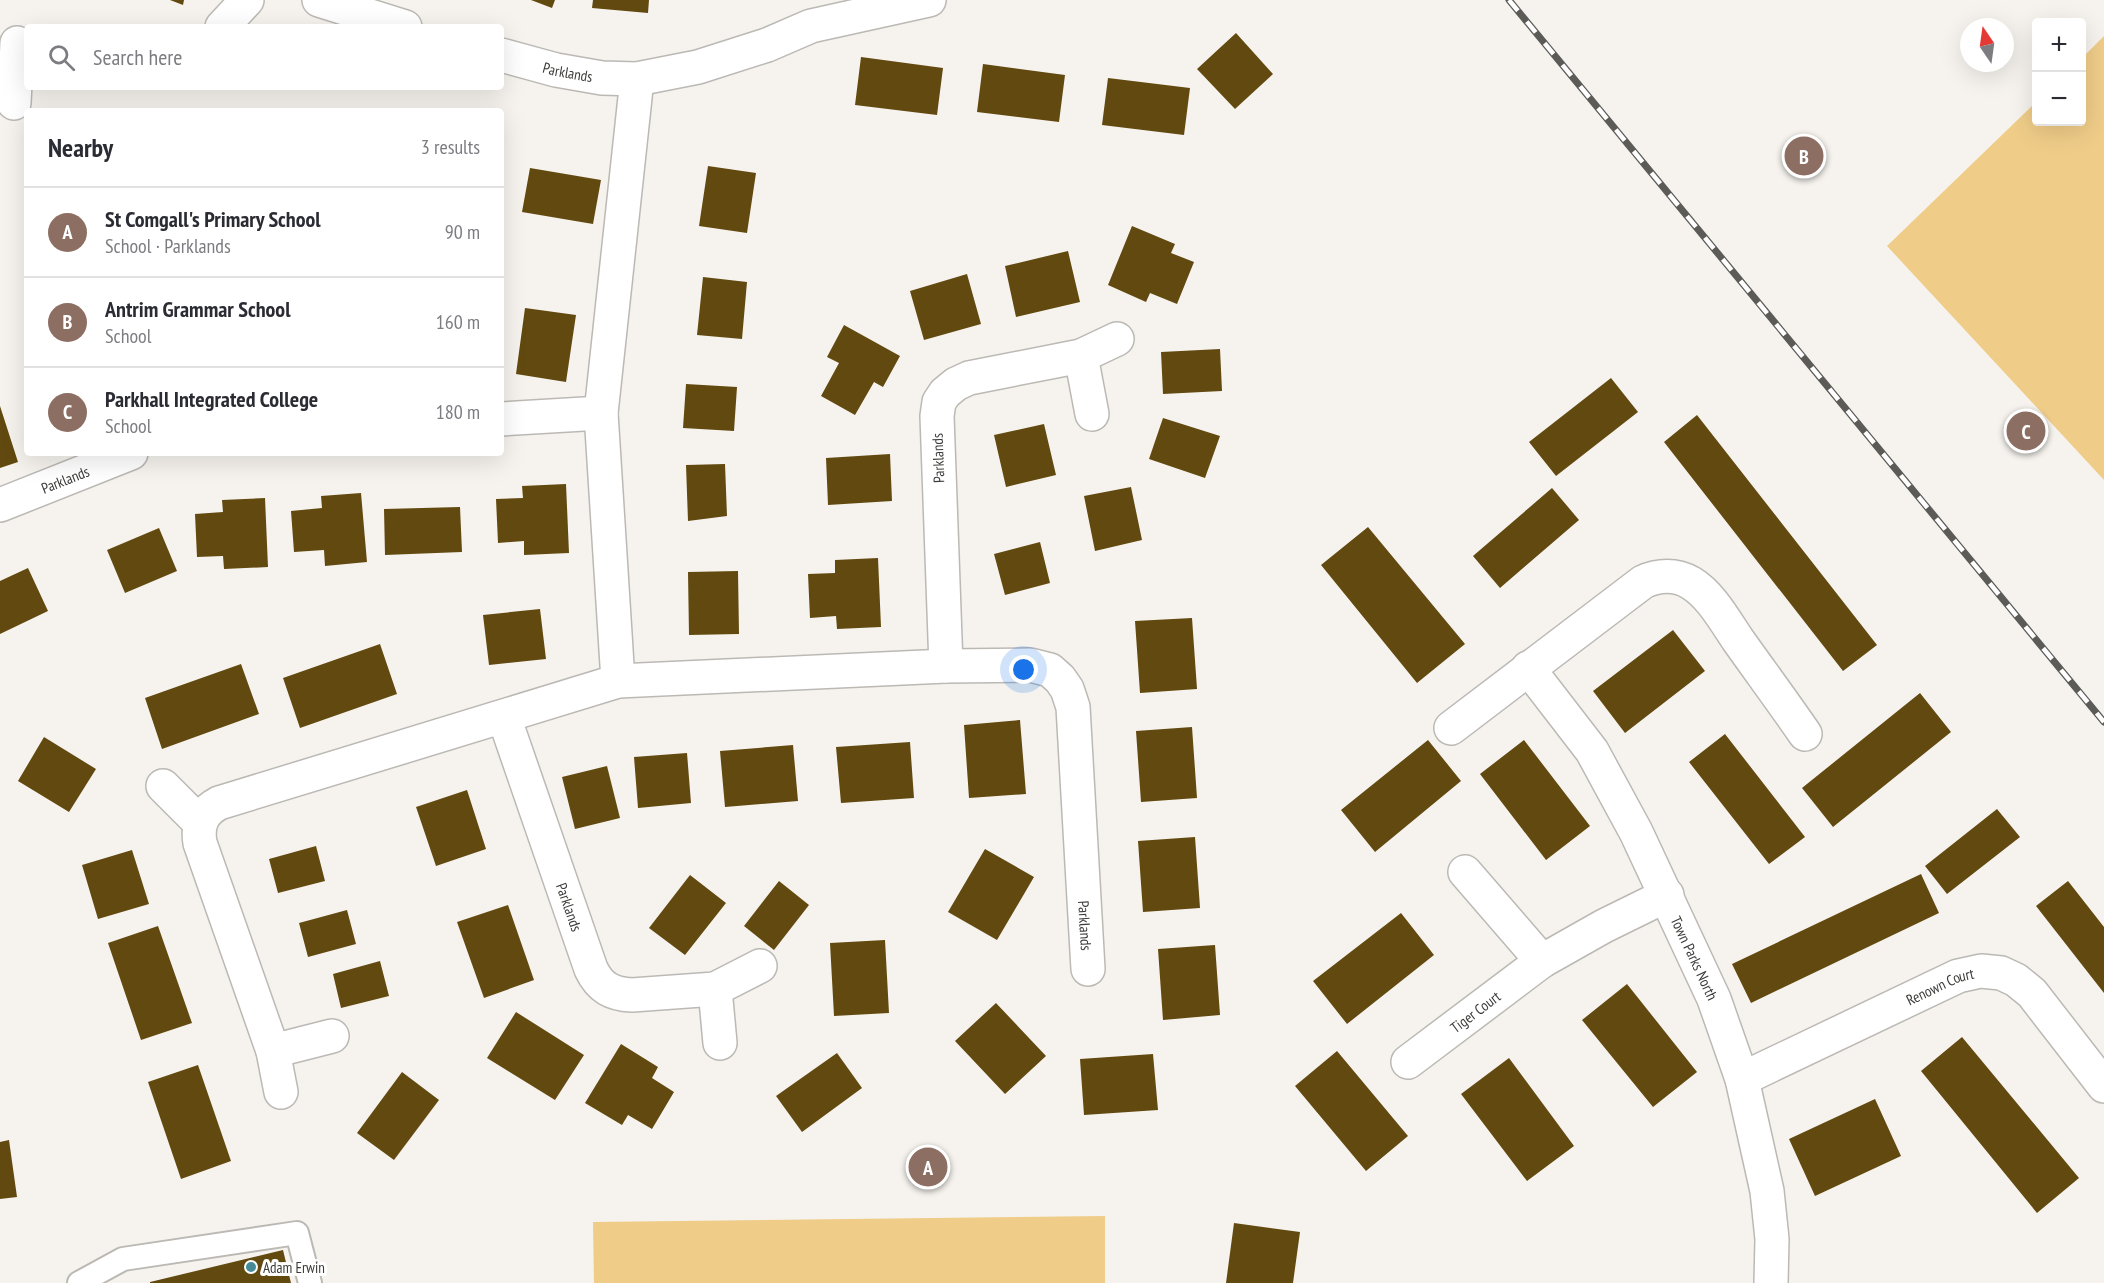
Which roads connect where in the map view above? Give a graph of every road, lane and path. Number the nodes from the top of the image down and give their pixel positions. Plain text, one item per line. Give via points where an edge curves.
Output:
1 (247, 0) edge
2 (319, 0) edge
3 (928, 0) edge
4 (225, 24) edge
5 (395, 24) edge
6 (15, 42) edge
7 (504, 56) edge
8 (637, 79) junction
9 (14, 103) dead end
10 (1117, 339) dead end
11 (1081, 356) junction
12 (601, 413) junction
13 (1092, 414) dead end
14 (504, 418) edge
15 (124, 456) edge
16 (0, 506) edge
17 (946, 666) junction
18 (1528, 668) junction
19 (618, 681) junction
20 (504, 717) junction
21 (1451, 728) dead end
22 (1805, 734) dead end
23 (163, 786) dead end
24 (200, 823) junction
25 (1466, 872) dead end
26 (1667, 895) junction
27 (1542, 961) junction
28 (760, 966) dead end
29 (1088, 969) dead end
30 (715, 989) junction
31 (332, 1036) dead end
32 (720, 1043) dead end
33 (273, 1051) junction
34 (1408, 1062) dead end
35 (1742, 1079) junction
36 (2104, 1086) edge
37 (280, 1092) dead end
38 (79, 1283) edge
39 (310, 1283) edge
40 (1771, 1283) edge

1 - 4 street
2 - 5 street
3 - 8 street, Parklands via 812,26 698,67
6 - 9 street
7 - 8 street, Parklands via 555,70
8 - 12 street
10 - 11 street, Parklands
11 - 13 street
11 - 17 street, Parklands via 969,378 950,388 939,402
12 - 14 street
12 - 19 street
15 - 16 street, Parklands
17 - 19 street, Parklands
17 - 29 street, Parklands via 1037,666 1055,674 1067,689 1073,707
18 - 21 street
18 - 22 street via 1643,582 1667,576 1691,583 1702,591
18 - 26 street, Town Parks North via 1592,751
19 - 20 street, Parklands
20 - 24 street, Parklands via 219,803 205,813
20 - 30 street, Parklands via 599,983 620,995
23 - 24 street
24 - 33 street via 200,843
25 - 27 street
26 - 27 street, Tiger Court
26 - 35 street, Town Parks North via 1714,999
27 - 34 street, Tiger Court
28 - 30 street, Parklands
30 - 32 street
31 - 33 street
33 - 37 street
35 - 36 street, Renown Court via 1958,976 1981,971 2001,973 2032,993
35 - 40 street, Town Parks North via 1767,1191
38 - 39 lane via 123,1258 297,1233

